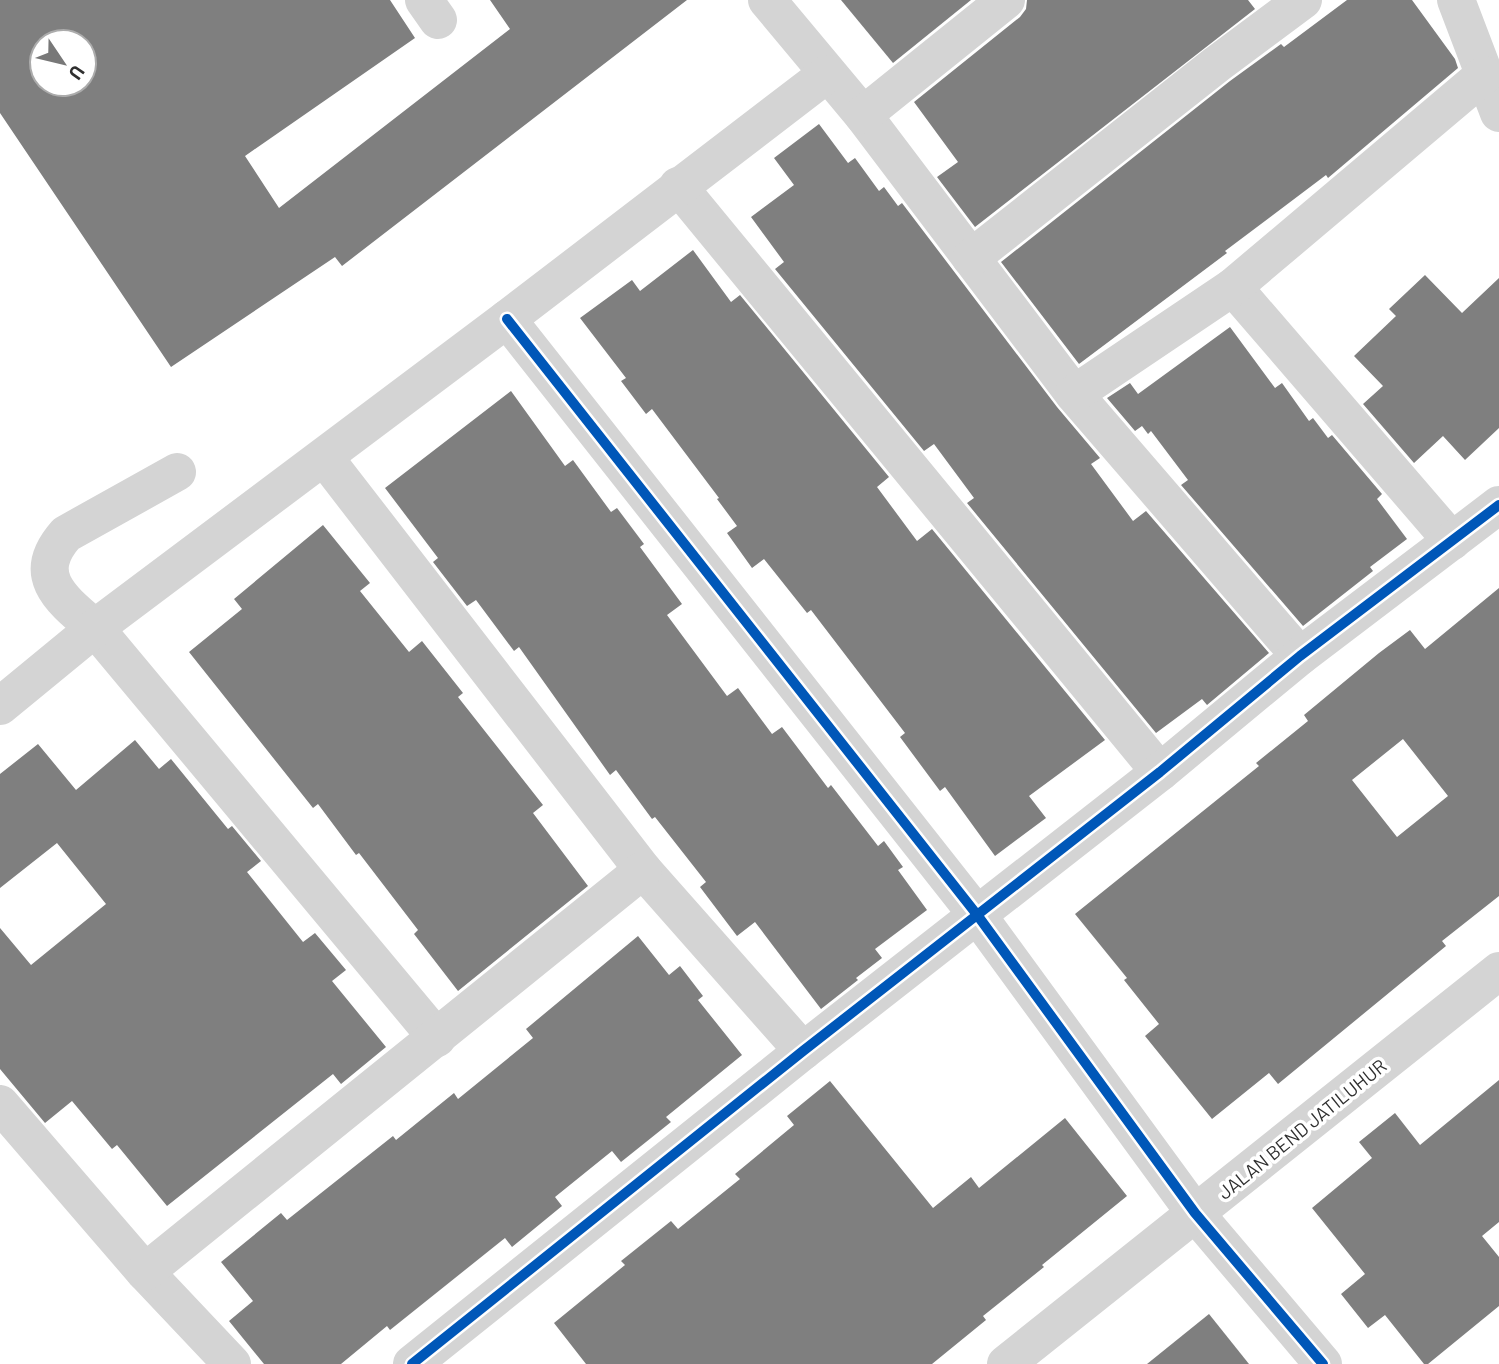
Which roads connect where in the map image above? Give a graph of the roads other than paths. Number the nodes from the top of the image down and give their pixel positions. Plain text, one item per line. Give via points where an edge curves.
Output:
1 (767, 0) edge
2 (1006, 0) edge
3 (1303, 0) edge
4 (1456, 0) edge
5 (827, 74) junction
6 (1484, 75) junction
7 (1499, 113) edge
8 (863, 115) junction
9 (678, 186) junction
10 (971, 258) junction
11 (1233, 287) junction
12 (507, 319) junction
13 (1074, 394) junction
14 (324, 457) junction
15 (177, 472) dead end
16 (1499, 505) edge
17 (1452, 541) junction
18 (95, 628) junction
19 (1300, 656) junction
20 (0, 706) edge
21 (1160, 772) junction
22 (643, 870) junction
23 (978, 916) junction
24 (1499, 971) edge
25 (437, 1038) junction
26 (803, 1051) junction
27 (0, 1104) edge
28 (1195, 1213) junction
29 (145, 1272) junction
30 (232, 1364) edge
31 (412, 1364) edge
32 (1006, 1364) edge
33 (1323, 1364) edge

1 - 5 street
2 - 8 street
3 - 10 street
4 - 6 street
5 - 8 street
5 - 9 street
6 - 7 street
6 - 11 street
8 - 10 street
9 - 12 street
9 - 21 street
10 - 13 street
11 - 13 street
11 - 17 street
12 - 14 street
12 - 23 street
13 - 19 street
14 - 18 street
14 - 22 street
15 - 18 street via 66,534 54,548 49,561 54,588
16 - 17 street
17 - 19 street
18 - 20 street
18 - 25 street
19 - 21 street
21 - 23 street
22 - 25 street
22 - 26 street
23 - 26 street
23 - 28 street
24 - 28 street, JALAN BEND JATILUHUR
25 - 29 street
26 - 31 street
27 - 29 street
28 - 32 street, JALAN BEND JATILUHUR
28 - 33 street
29 - 30 street

